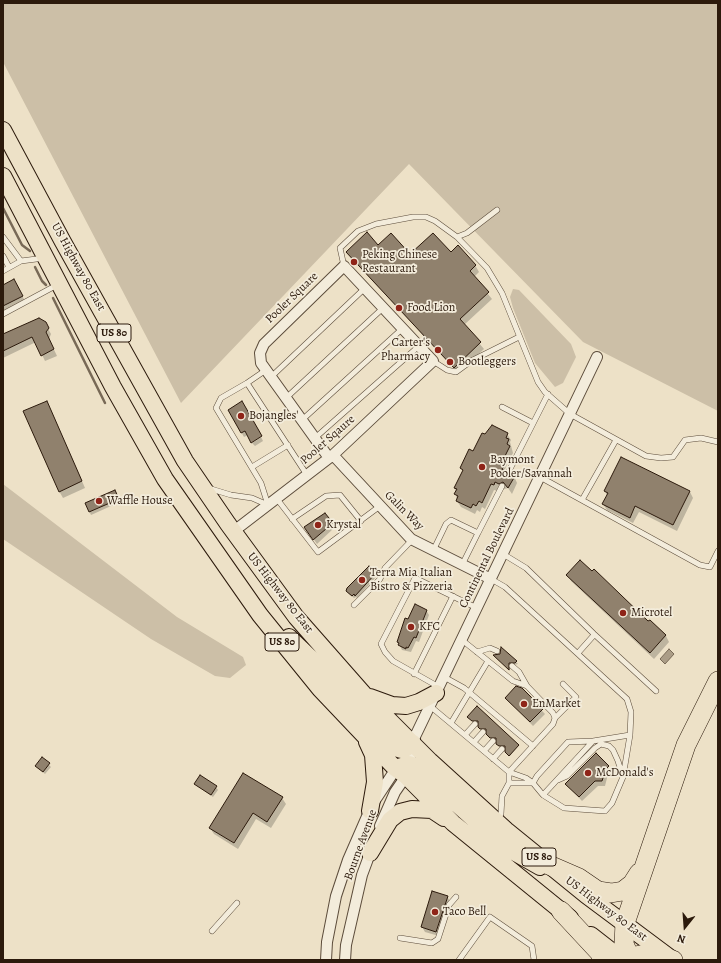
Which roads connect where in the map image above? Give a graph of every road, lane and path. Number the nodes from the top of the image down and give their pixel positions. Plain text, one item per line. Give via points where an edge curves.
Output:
1 (3, 130) edge
2 (3, 176) edge
3 (497, 210) dead end
4 (3, 237) edge
5 (457, 237) junction
6 (3, 256) edge
7 (46, 258) junction
8 (21, 261) junction
9 (344, 266) junction
10 (9, 267) junction
11 (3, 271) edge
12 (60, 284) junction
13 (365, 288) junction
14 (383, 308) junction
15 (3, 314) edge
16 (402, 328) junction
17 (519, 337) junction
18 (419, 346) junction
19 (597, 357) dead end
20 (433, 361) junction
21 (268, 373) junction
22 (247, 383) junction
23 (548, 394) junction
24 (286, 398) junction
25 (502, 408) dead end
26 (570, 414) junction
27 (302, 420) junction
28 (533, 423) junction
29 (315, 438) junction
30 (616, 440) junction
31 (718, 442) edge
32 (288, 445) junction
33 (331, 457) junction
34 (252, 467) junction
35 (508, 473) dead end
36 (307, 475) junction
37 (540, 477) junction
38 (203, 486) junction
39 (502, 486) dead end
40 (277, 499) junction
41 (582, 500) junction
42 (268, 505) junction
43 (380, 506) junction
44 (292, 519) junction
45 (361, 521) junction
46 (234, 531) junction
47 (478, 533) junction
48 (412, 540) junction
49 (433, 551) junction
50 (718, 551) edge
51 (503, 554) junction
52 (462, 565) junction
53 (491, 579) junction
54 (454, 596) junction
55 (247, 597) junction
56 (354, 605) dead end
57 (477, 608) junction
58 (594, 635) junction
59 (462, 640) junction
60 (497, 651) dead end
61 (477, 652) junction
62 (578, 653) junction
63 (488, 661) junction
64 (512, 666) dead end
65 (414, 674) junction
66 (718, 681) edge
67 (563, 684) dead end
68 (527, 686) junction
69 (437, 691) junction
70 (656, 691) dead end
71 (470, 693) junction
72 (365, 695) junction
73 (489, 709) junction
74 (485, 714) dead end
75 (498, 717) junction
76 (555, 718) junction
77 (494, 721) dead end
78 (451, 723) junction
79 (475, 724) dead end
80 (508, 725) junction
81 (503, 730) dead end
82 (484, 732) dead end
83 (517, 733) junction
84 (465, 735) junction
85 (630, 735) junction
86 (365, 736) junction
87 (512, 738) dead end
88 (493, 741) dead end
89 (593, 741) junction
90 (474, 742) junction
91 (413, 743) junction
92 (533, 746) junction
93 (502, 749) dead end
94 (484, 751) junction
95 (493, 759) junction
96 (403, 769) junction
97 (509, 772) junction
98 (623, 777) junction
99 (556, 781) junction
100 (509, 783) junction
101 (533, 783) junction
102 (543, 795) junction
103 (370, 812) junction
104 (497, 822) junction
105 (453, 823) junction
106 (370, 853) junction
107 (549, 865) junction
108 (642, 869) junction
109 (586, 895) junction
110 (456, 897) dead end
111 (237, 904) dead end
112 (561, 911) junction
113 (625, 924) junction
114 (212, 931) dead end
115 (400, 938) dead end
116 (627, 959) edge
117 (326, 960) edge
118 (345, 960) edge
119 (458, 960) edge
120 (534, 960) edge
121 (602, 960) edge
122 (673, 960) edge

1 - 38 main road, US Highway 80 East / US 80 via 125,354
2 - 7 main road, US Highway 80 East / US 80
3 - 5 lane via 467,234
4 - 8 lane
5 - 9 lane via 426,217 376,224 358,231 340,248
5 - 17 lane via 487,268 502,293
6 - 10 lane
7 - 8 lane
7 - 12 main road, US Highway 80 East / US 80
8 - 10 lane
9 - 13 street
9 - 21 street, Pooler Square via 264,344 260,353 261,363
10 - 11 lane
12 - 15 lane
12 - 55 main road, US Highway 80 East / US 80 via 113,387 165,479
13 - 14 street
13 - 21 lane
14 - 16 street
14 - 24 lane
16 - 18 street
16 - 27 lane
17 - 20 lane via 471,360 456,372 447,370
17 - 23 lane via 538,382
18 - 20 street
18 - 29 lane
19 - 26 street, Continental Boulevard
20 - 33 street, Pooler Sqaure
21 - 22 lane
21 - 24 street, Pooler Square
22 - 32 lane
22 - 34 lane via 221,398 216,408
23 - 26 lane
23 - 28 lane
24 - 27 street, Pooler Square
25 - 28 lane
26 - 30 lane
26 - 37 street, Continental Boulevard
27 - 29 street, Pooler Square
28 - 35 lane
29 - 33 street, Pooler Square
30 - 31 lane via 646,456 661,458 673,456 685,440 701,438
30 - 41 lane
32 - 34 lane
32 - 36 lane
33 - 36 street, Pooler Sqaure
33 - 43 street, Galin Way
34 - 42 lane via 261,483
36 - 40 street, Pooler Sqaure
37 - 41 lane
37 - 51 street, Continental Boulevard
38 - 42 lane via 231,495 252,498
38 - 46 main road, US Highway 80 East / US 80
39 - 47 lane
40 - 42 street, Pooler Sqaure
40 - 44 lane
41 - 50 lane via 700,565 710,567
42 - 46 street, Pooler Sqaure
43 - 45 lane
43 - 48 street, Galin Way
44 - 45 lane via 326,496 340,495
44 - 45 lane via 318,552
46 - 72 main road, US Highway 80 East / US 80 via 296,616
47 - 49 lane via 451,520 446,524
47 - 52 lane
48 - 49 street, Galin Way
48 - 56 lane via 385,568 380,580
49 - 52 street, Galin Way
51 - 53 street, Continental Boulevard
51 - 58 lane via 526,568
52 - 53 street, Galin Way
53 - 57 street, Continental Boulevard
53 - 62 lane via 505,587
54 - 57 lane
54 - 65 lane
54 - 65 lane via 415,578 381,644 393,661
55 - 86 main road, US Highway 80 East / US 80 via 320,689
55 - 91 main road via 317,664 395,748 406,749
57 - 59 street, Continental Boulevard
58 - 62 lane
58 - 70 lane
59 - 61 lane
59 - 69 street, Continental Boulevard
60 - 61 lane via 490,648
61 - 63 lane
62 - 85 lane via 626,699 631,712
63 - 68 lane via 513,681
63 - 71 lane
64 - 68 lane
65 - 69 lane
66 - 108 highway via 686,745
67 - 76 lane via 576,697
68 - 76 lane
69 - 71 lane
69 - 72 main road via 419,702 406,706 392,705
69 - 78 lane
69 - 91 street, Continental Boulevard
71 - 73 lane
71 - 78 lane
72 - 91 main road, US Highway 80 East / US 80
73 - 74 lane
73 - 75 lane
75 - 77 lane
75 - 80 lane
76 - 92 lane via 553,724
78 - 84 lane
79 - 84 lane
80 - 81 lane
80 - 83 lane
82 - 90 lane
83 - 87 lane
83 - 92 lane
84 - 90 lane
85 - 89 lane
85 - 98 lane
86 - 96 main road, US Highway 80 East / US 80
86 - 103 main road via 372,755 376,782
88 - 94 lane
89 - 99 lane
89 - 101 lane via 568,742
90 - 94 lane
91 - 96 street, Continental Boulevard
91 - 104 main road, US Highway 80 East / US 80
92 - 97 lane
93 - 95 lane
94 - 95 lane
95 - 97 lane
96 - 103 street, Bourne Avenue
96 - 105 main road, US Highway 80 East / US 80
96 - 106 street, Bourne Avenue
96 - 109 main road via 414,766 505,847
97 - 100 lane
97 - 101 lane
98 - 99 lane via 613,750 601,744 567,776
98 - 102 lane via 612,804 605,811 564,808
99 - 102 lane
100 - 101 lane
100 - 104 lane via 502,796 501,814
101 - 102 lane
103 - 117 street, Bourne Avenue via 348,860 336,896
104 - 107 main road, US Highway 80 East / US 80
105 - 106 main road via 432,810 412,809 400,812 390,820
105 - 112 main road, US Highway 80 East / US 80
106 - 118 street, Bourne Avenue via 362,875
107 - 108 highway via 579,878 598,891 611,893 623,891 632,884
107 - 109 main road, US Highway 80 East / US 80
108 - 113 highway
109 - 113 main road, US Highway 80 East / US 80
110 - 115 lane via 449,905 438,939 432,943
111 - 114 lane
112 - 116 main road, US Highway 80 East / US 80
112 - 121 highway via 600,952
113 - 116 highway via 624,944
113 - 122 main road, US Highway 80 East / US 80
116 - 122 highway via 649,955
119 - 120 lane via 490,917 532,946

